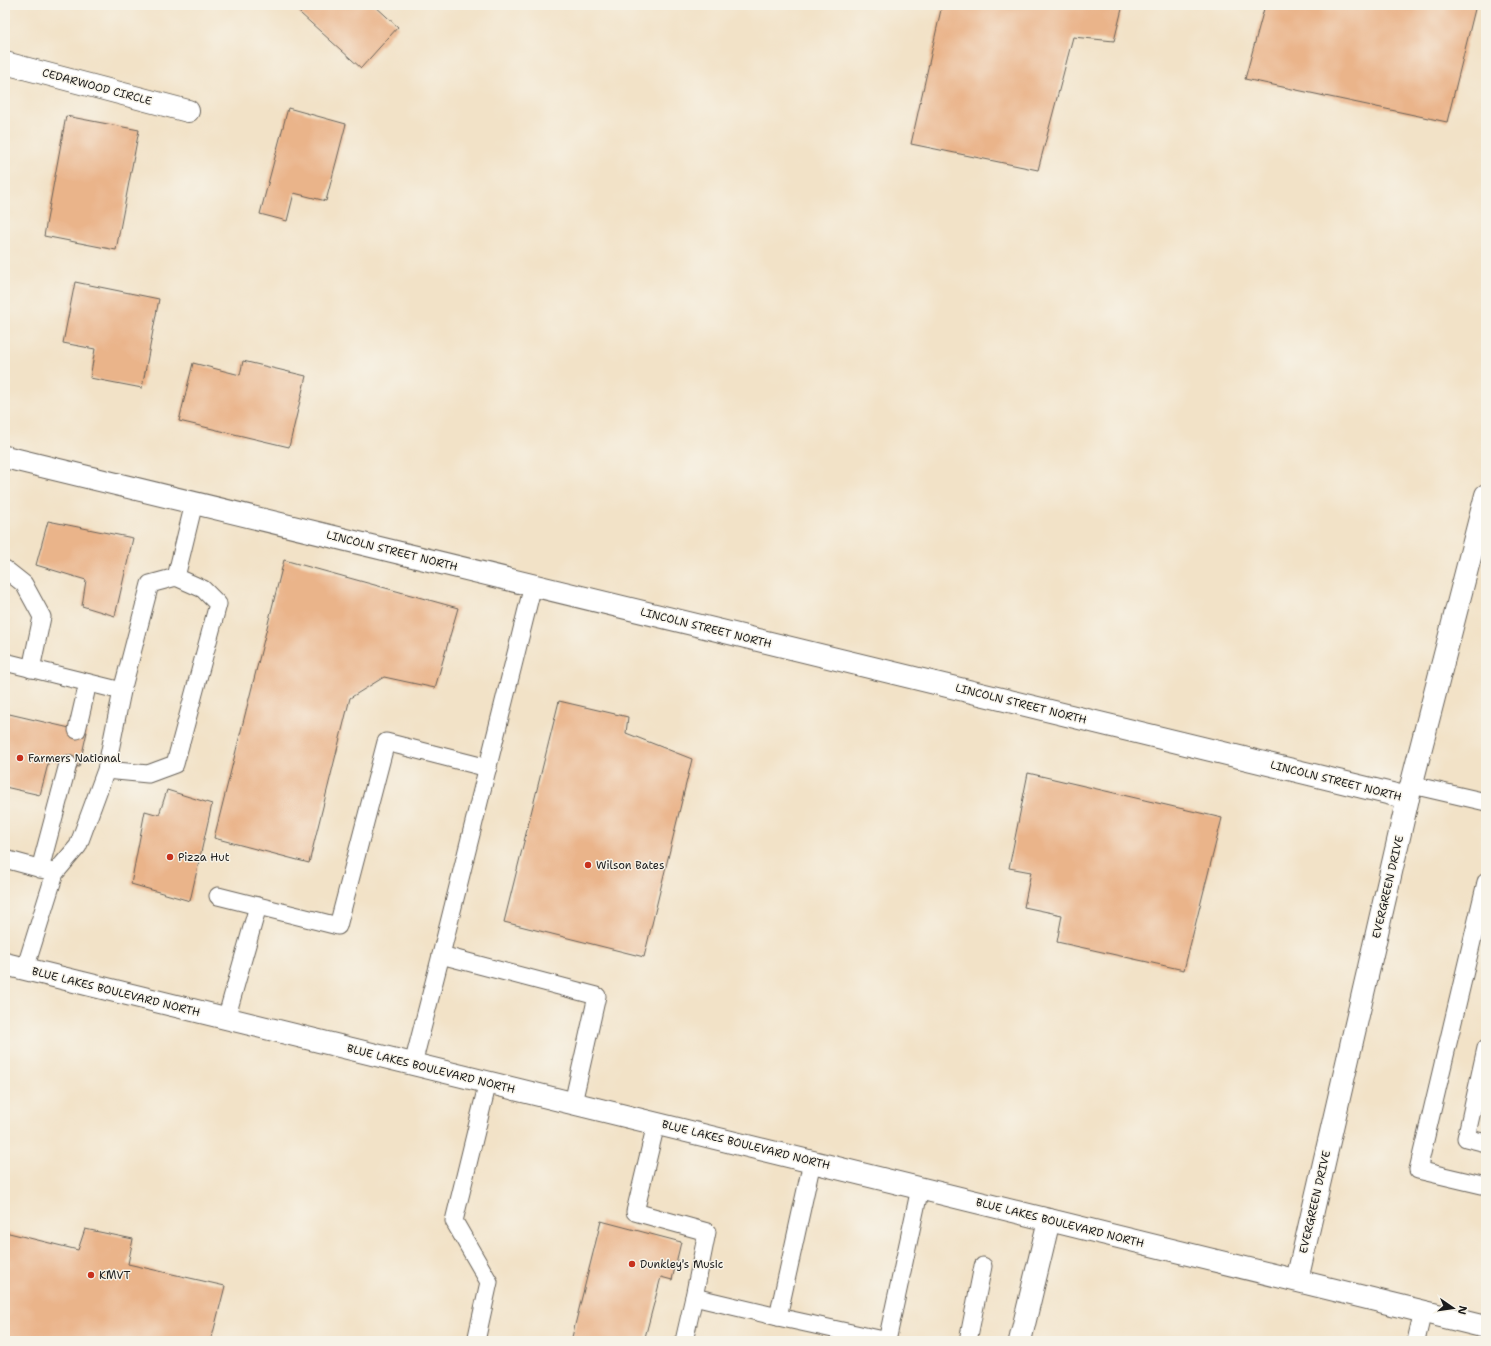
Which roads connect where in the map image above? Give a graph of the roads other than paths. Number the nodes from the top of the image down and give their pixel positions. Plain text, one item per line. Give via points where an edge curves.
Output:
1 (5, 63) edge
2 (188, 111) dead end
3 (5, 457) edge
4 (1486, 495) edge
5 (194, 503) junction
6 (5, 569) edge
7 (176, 577) junction
8 (533, 585) junction
9 (5, 662) edge
10 (31, 669) junction
11 (88, 683) junction
12 (122, 692) junction
13 (77, 730) dead end
14 (68, 764) dead end
15 (488, 768) junction
16 (106, 770) junction
17 (1410, 791) junction
18 (1486, 802) edge
19 (5, 859) edge
20 (47, 871) junction
21 (1486, 882) edge
22 (218, 896) dead end
23 (258, 906) junction
24 (441, 955) junction
25 (15, 967) edge
26 (226, 1019) junction
27 (1486, 1048) edge
28 (414, 1064) junction
29 (488, 1082) junction
30 (573, 1103) junction
31 (656, 1124) junction
32 (1486, 1143) edge
33 (812, 1162) junction
34 (1486, 1186) edge
35 (920, 1188) junction
36 (1049, 1220) junction
37 (983, 1266) dead end
38 (1297, 1280) junction
39 (694, 1297) junction
40 (1423, 1311) junction
41 (778, 1317) junction
42 (1486, 1327) edge
43 (476, 1341) edge
44 (684, 1341) edge
45 (887, 1341) edge
46 (968, 1341) edge
47 (1020, 1341) edge
48 (1416, 1341) edge

1 - 2 street, CEDARWOOD CIRCLE
3 - 5 street, LINCOLN STREET NORTH
4 - 17 street, EVERGREEN DRIVE
5 - 7 lane
5 - 8 street, LINCOLN STREET NORTH
6 - 10 lane via 24,584 42,618
7 - 12 lane via 150,584
7 - 16 lane via 203,589 218,604 175,764 148,774
8 - 15 lane
8 - 17 street, LINCOLN STREET NORTH
9 - 10 lane
10 - 11 lane
11 - 12 lane
11 - 13 lane
12 - 16 lane
14 - 20 lane
15 - 23 lane via 386,742 338,926
15 - 24 lane
16 - 20 lane via 78,846
17 - 18 lane
17 - 38 street, EVERGREEN DRIVE
19 - 20 lane
20 - 25 lane
21 - 34 lane via 1418,1170
22 - 23 lane
23 - 26 lane
24 - 28 lane
24 - 30 lane via 597,996
25 - 26 street, BLUE LAKES BOULEVARD NORTH
26 - 28 street, BLUE LAKES BOULEVARD NORTH
27 - 32 lane via 1466,1138
28 - 29 street, BLUE LAKES BOULEVARD NORTH
29 - 30 street, BLUE LAKES BOULEVARD NORTH
29 - 43 lane via 454,1221 489,1282
30 - 31 street, BLUE LAKES BOULEVARD NORTH
31 - 33 street, BLUE LAKES BOULEVARD NORTH
31 - 39 lane via 636,1212 707,1232
33 - 35 street, BLUE LAKES BOULEVARD NORTH
33 - 41 lane
35 - 36 street, BLUE LAKES BOULEVARD NORTH
35 - 45 lane
36 - 38 street, BLUE LAKES BOULEVARD NORTH
36 - 47 street
37 - 46 lane
38 - 40 street, BLUE LAKES BOULEVARD NORTH
39 - 41 lane
39 - 44 lane
40 - 42 street, BLUE LAKES BOULEVARD NORTH
40 - 48 lane
41 - 45 lane

